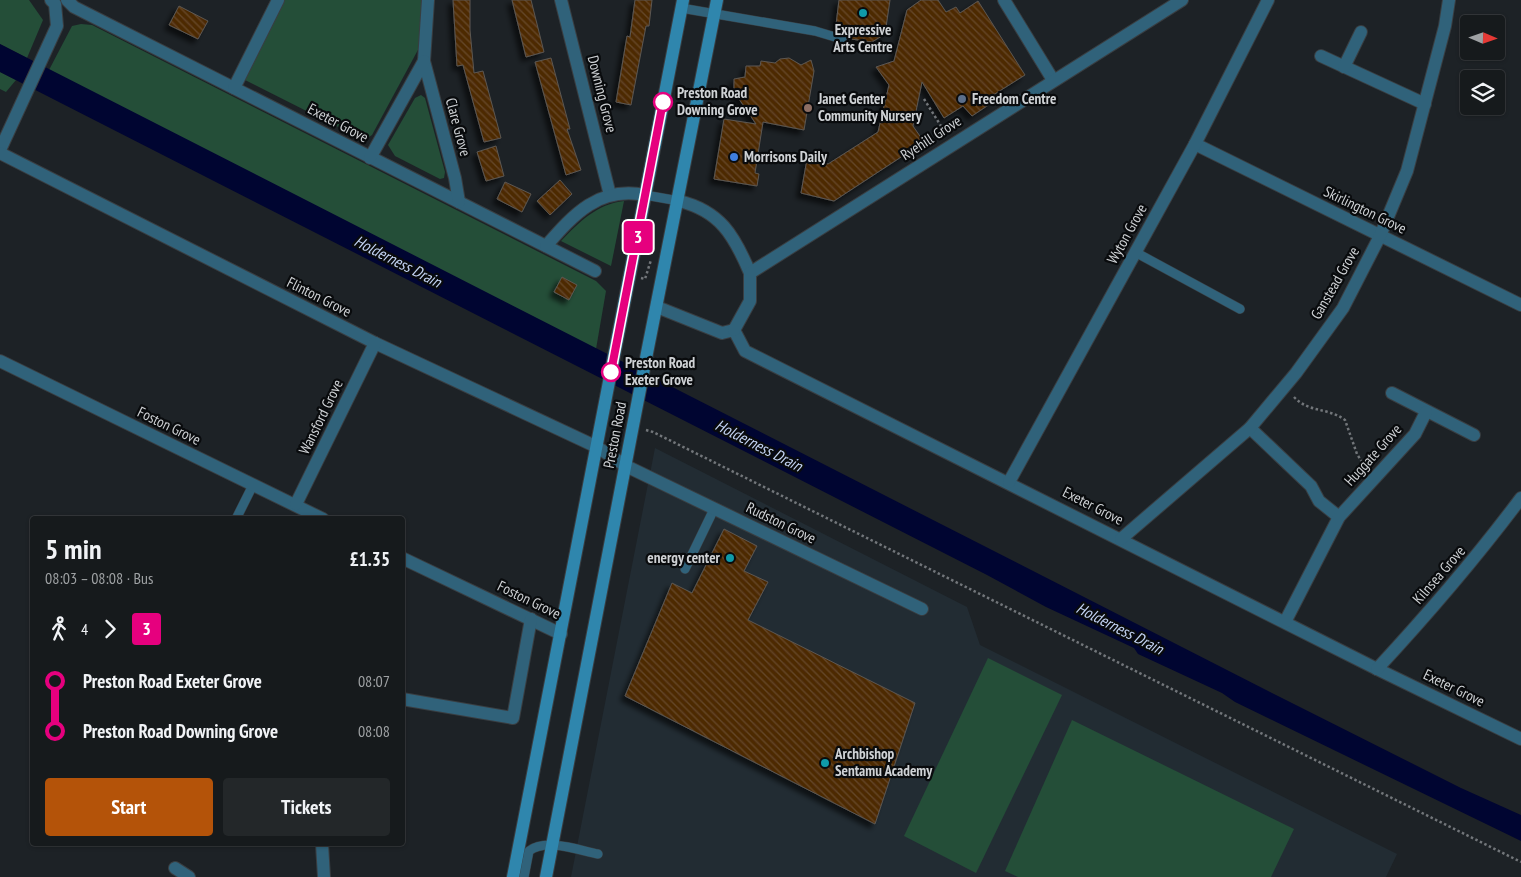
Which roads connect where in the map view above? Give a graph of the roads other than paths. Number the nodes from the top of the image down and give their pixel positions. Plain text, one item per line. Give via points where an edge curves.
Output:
1 (278, 0) edge
2 (428, 0) edge
3 (562, 0) edge
4 (718, 0) edge
5 (1004, 0) edge
6 (1182, 0) edge
7 (1268, 0) edge
8 (1449, 0) edge
9 (58, 2) edge
10 (682, 4) edge
11 (715, 14) junction
12 (1361, 32) dead end
13 (845, 40) dead end
14 (1321, 56) dead end
15 (424, 61) junction
16 (1344, 67) junction
17 (1053, 80) junction
18 (234, 88) junction
19 (1424, 104) junction
20 (1194, 144) junction
21 (0, 152) edge
22 (370, 158) junction
23 (610, 195) junction
24 (645, 195) junction
25 (678, 201) junction
26 (458, 202) junction
27 (1380, 236) junction
28 (546, 246) junction
29 (1135, 252) junction
30 (596, 271) dead end
31 (750, 273) junction
32 (1521, 305) edge
33 (656, 307) junction
34 (1240, 309) dead end
35 (734, 330) junction
36 (375, 343) junction
37 (0, 361) edge
38 (1392, 393) dead end
39 (1426, 412) junction
40 (1250, 428) junction
41 (1474, 435) dead end
42 (596, 447) junction
43 (626, 466) junction
44 (1009, 482) junction
45 (253, 485) junction
46 (1521, 498) edge
47 (296, 504) junction
48 (714, 509) junction
49 (238, 516) edge
50 (318, 516) edge
51 (1339, 517) junction
52 (1121, 539) junction
53 (405, 559) edge
54 (686, 569) dead end
55 (922, 609) dead end
56 (531, 619) junction
57 (1285, 622) junction
58 (561, 634) junction
59 (1376, 669) junction
60 (405, 700) edge
61 (1521, 739) edge
62 (322, 846) edge
63 (552, 846) junction
64 (598, 854) dead end
65 (175, 868) dead end
66 (189, 877) edge
67 (324, 877) edge
68 (513, 877) edge
69 (524, 877) edge
70 (546, 877) edge

1 - 18 street
2 - 15 street, Clare Grove
3 - 23 street, Downing Grove
4 - 11 street, Preston Road
5 - 17 street
6 - 17 street, Ryehill Grove
7 - 20 street, Wyton Grove
8 - 19 street, Ganstead Grove
9 - 18 street, Exeter Grove via 74,6
9 - 21 street via 57,26
10 - 11 lane
10 - 24 street, Preston Road
11 - 13 lane via 815,31
11 - 25 street, Preston Road
12 - 16 street
14 - 16 street
15 - 22 street, Clare Grove
15 - 26 street, Clare Grove via 455,178
16 - 19 street
17 - 31 street, Ryehill Grove
18 - 22 street, Exeter Grove
19 - 27 street, Ganstead Grove via 1407,171
20 - 27 street, Skirlington Grove
20 - 29 street, Wyton Grove
21 - 36 street, Flinton Grove
22 - 26 street, Exeter Grove
23 - 24 street via 629,192
23 - 28 street via 574,214
24 - 25 lane
24 - 42 street, Preston Road
25 - 31 street via 700,206 717,220 738,244
25 - 33 street, Preston Road
26 - 28 street, Exeter Grove
27 - 32 street, Skirlington Grove
27 - 40 street, Ganstead Grove via 1343,308
28 - 30 street, Exeter Grove
29 - 34 lane
29 - 44 street, Wyton Grove
31 - 35 street via 750,301
33 - 35 street via 722,333
33 - 43 street, Preston Road
35 - 44 street, Exeter Grove via 745,351
36 - 42 street, Flinton Grove
36 - 47 street, Wansford Grove
37 - 45 street, Foston Grove
38 - 39 street
39 - 41 street
39 - 51 street, Huggate Grove via 1415,434
40 - 51 street via 1311,486 1319,501
40 - 52 street, Ganstead Grove
42 - 43 street, Flinton Grove
42 - 58 street, Preston Road
43 - 48 street, Rudston Grove
43 - 63 street, Preston Road
44 - 52 street, Exeter Grove
45 - 47 street, Foston Grove
45 - 49 lane
46 - 59 street, Kilnsea Grove via 1437,604
47 - 50 street, Foston Grove
48 - 54 lane
48 - 55 street, Rudston Grove
51 - 57 street, Huggate Grove
52 - 57 street, Exeter Grove
53 - 56 street, Foston Grove
56 - 58 street, Foston Grove
56 - 60 street via 513,718
57 - 59 street, Exeter Grove
58 - 68 street, Preston Road
59 - 61 street, Exeter Grove
62 - 67 street
63 - 64 lane
63 - 69 lane via 536,846 529,851
63 - 70 street, Preston Road
65 - 66 street

